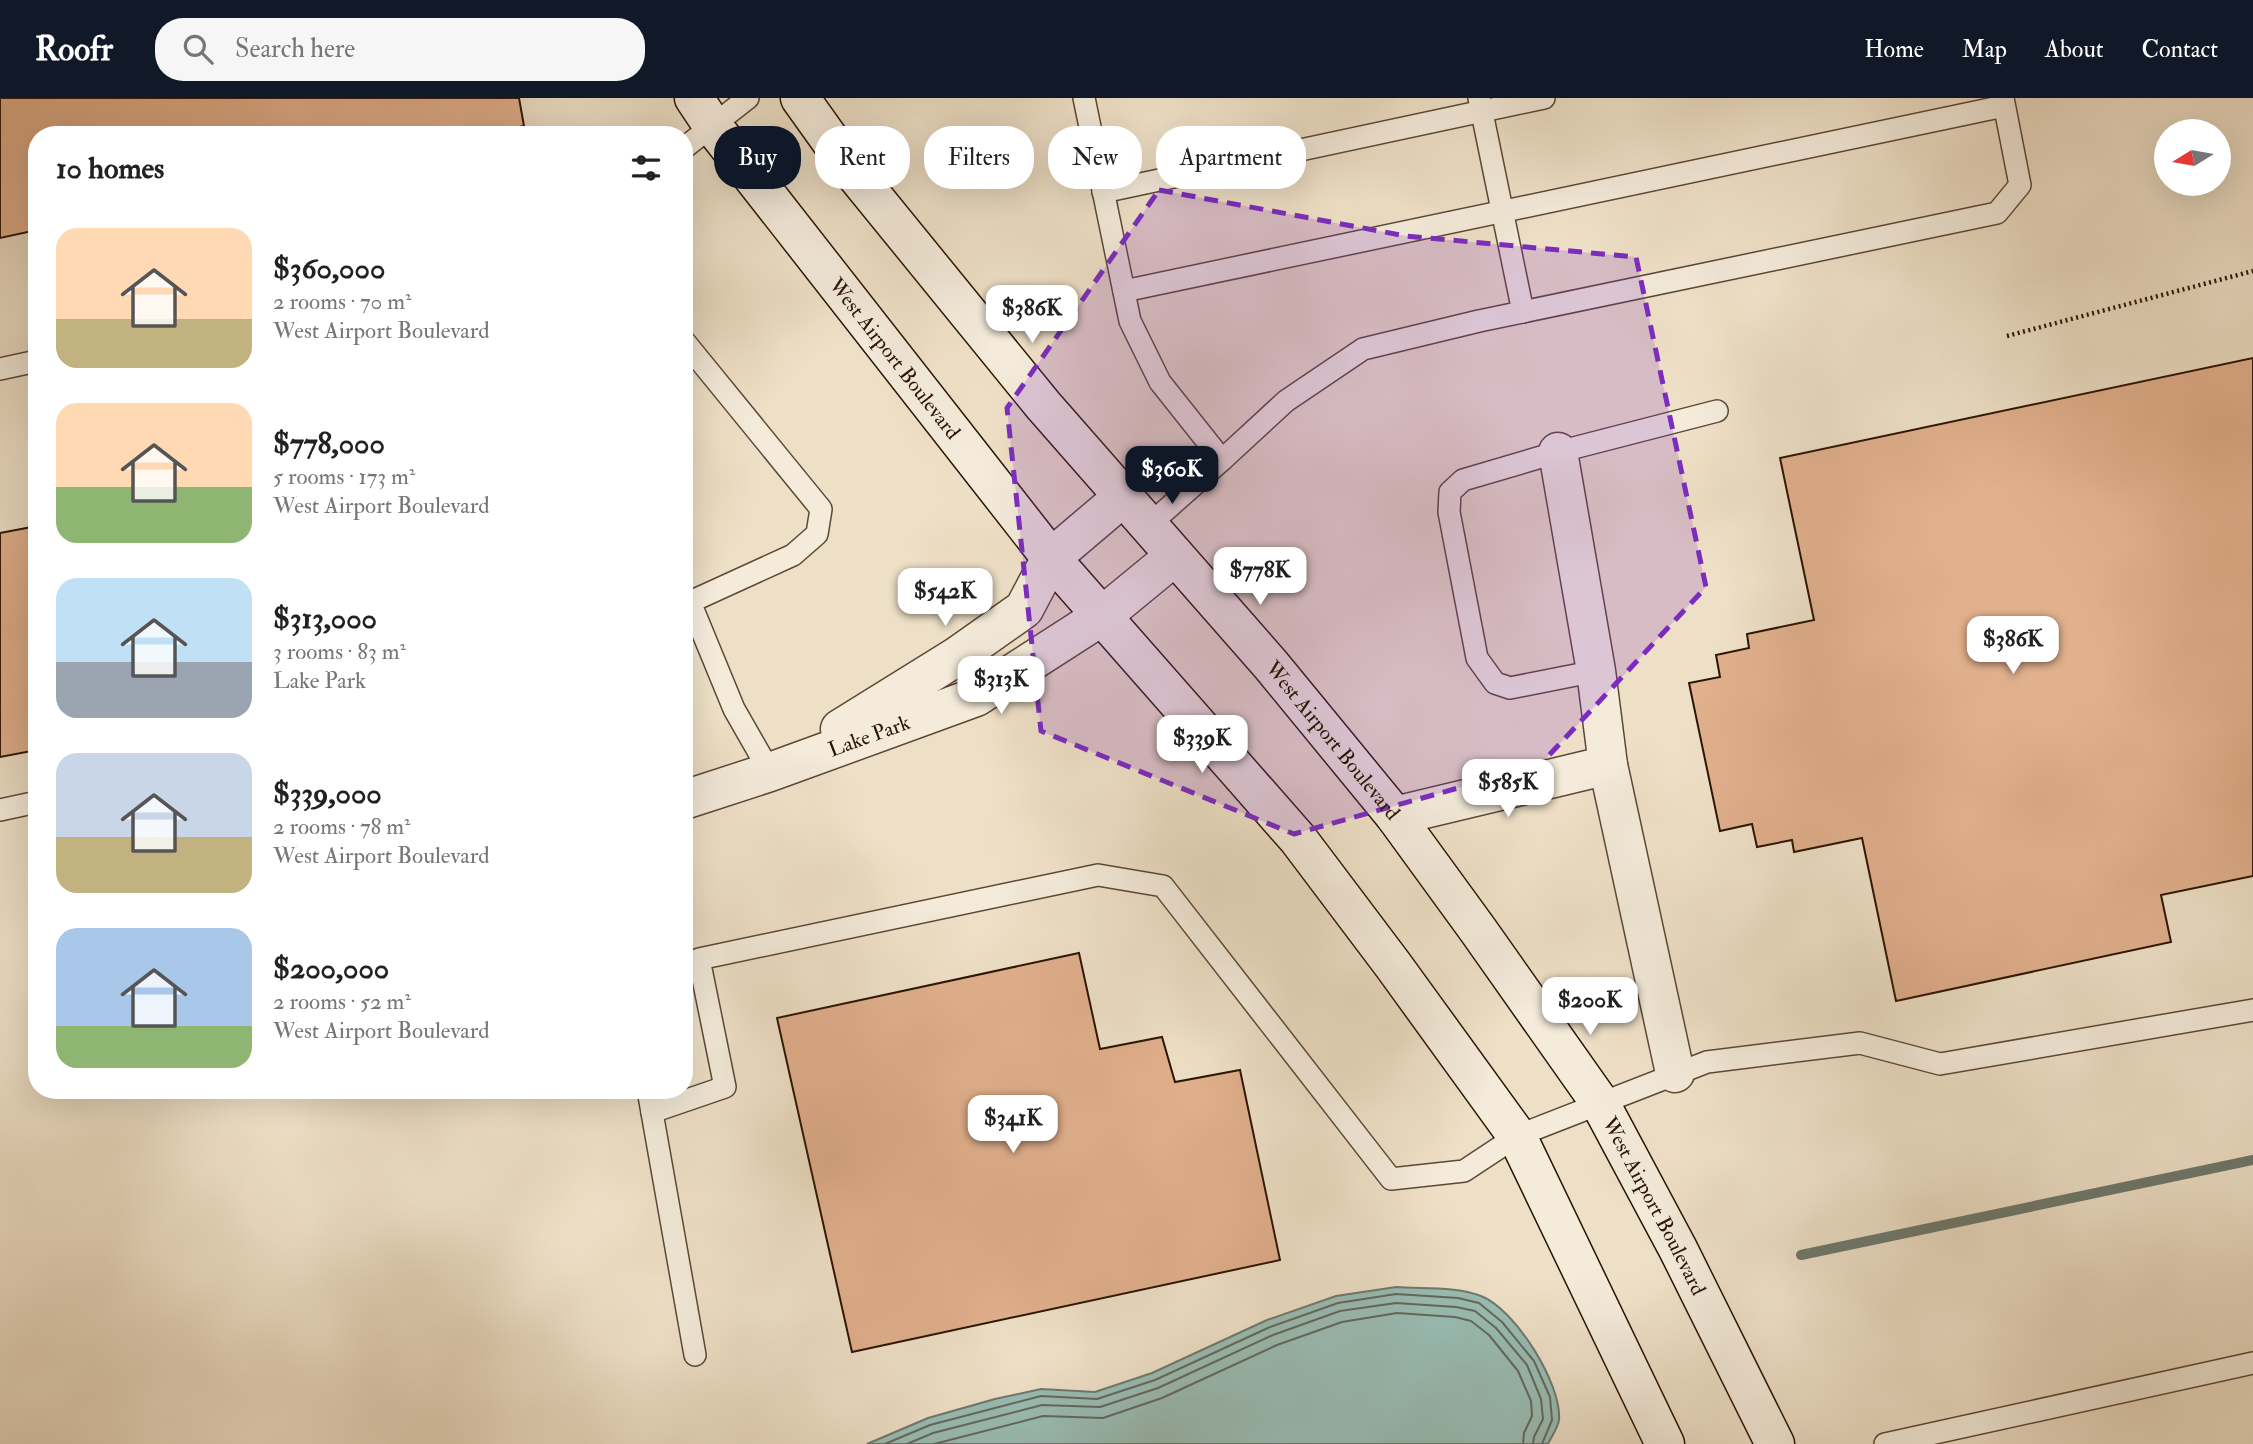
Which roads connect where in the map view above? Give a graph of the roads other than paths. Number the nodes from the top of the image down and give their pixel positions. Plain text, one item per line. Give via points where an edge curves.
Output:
1 (748, 98) edge
2 (800, 98) edge
3 (1084, 98) edge
4 (1544, 98) edge
5 (2003, 102) edge
6 (1480, 105) edge
7 (697, 124) edge
8 (1103, 192) junction
9 (1502, 211) junction
10 (1124, 291) junction
11 (1522, 312) junction
12 (693, 352) edge
13 (28, 363) edge
14 (0, 369) edge
15 (1717, 411) dead end
16 (1558, 452) junction
17 (1222, 460) junction
18 (1123, 496) junction
19 (1149, 525) junction
20 (1175, 556) junction
21 (1051, 558) junction
22 (693, 600) edge
23 (1102, 615) junction
24 (693, 617) edge
25 (1596, 671) junction
26 (1608, 765) junction
27 (770, 772) junction
28 (693, 797) edge
29 (28, 804) edge
30 (0, 810) edge
31 (1395, 816) junction
32 (2253, 1010) edge
33 (1675, 1073) junction
34 (693, 1098) edge
35 (650, 1099) edge
36 (690, 1099) edge
37 (1600, 1103) junction
38 (652, 1112) junction
39 (1517, 1136) junction
40 (695, 1355) dead end
41 (2253, 1363) edge
42 (1911, 1441) edge
43 (1665, 1444) edge
44 (1775, 1444) edge
45 (1885, 1444) edge

1 - 7 lane
2 - 18 main road, West Airport Boulevard via 850,168
3 - 8 lane
4 - 6 lane
5 - 9 lane
5 - 11 lane via 2020,185 1997,213
6 - 8 lane
6 - 9 lane
7 - 21 main road, West Airport Boulevard
8 - 10 lane
9 - 10 lane
9 - 11 lane
10 - 17 lane via 1130,321 1160,382
11 - 17 lane via 1363,349 1286,401
12 - 22 lane via 821,509 817,534 793,555
13 - 14 lane
15 - 16 lane
16 - 25 main road
16 - 25 lane via 1463,480 1450,492 1449,512 1477,658 1495,683 1510,688
17 - 19 lane
18 - 19 main road, West Airport Boulevard
18 - 21 main road, Lake Park
19 - 20 main road, West Airport Boulevard
20 - 23 main road, Lake Park
20 - 31 main road, West Airport Boulevard via 1271,664
21 - 23 main road, West Airport Boulevard
21 - 27 main road, Lake Park via 1024,609 956,657
23 - 27 main road, Lake Park via 976,696
23 - 39 main road, West Airport Boulevard via 1298,839
24 - 27 lane via 734,709
25 - 26 main road
26 - 31 main road
26 - 33 main road
27 - 28 main road, Lake Park
29 - 30 lane
31 - 37 main road, West Airport Boulevard
32 - 33 lane via 1941,1064 1860,1043 1707,1062
33 - 37 lane
34 - 39 lane via 725,1087 699,959 1098,875 1163,886 1391,1180 1464,1171
35 - 38 lane
36 - 38 lane
37 - 39 lane
37 - 44 main road, West Airport Boulevard
38 - 40 lane
39 - 43 main road, West Airport Boulevard
41 - 42 lane
42 - 45 lane

